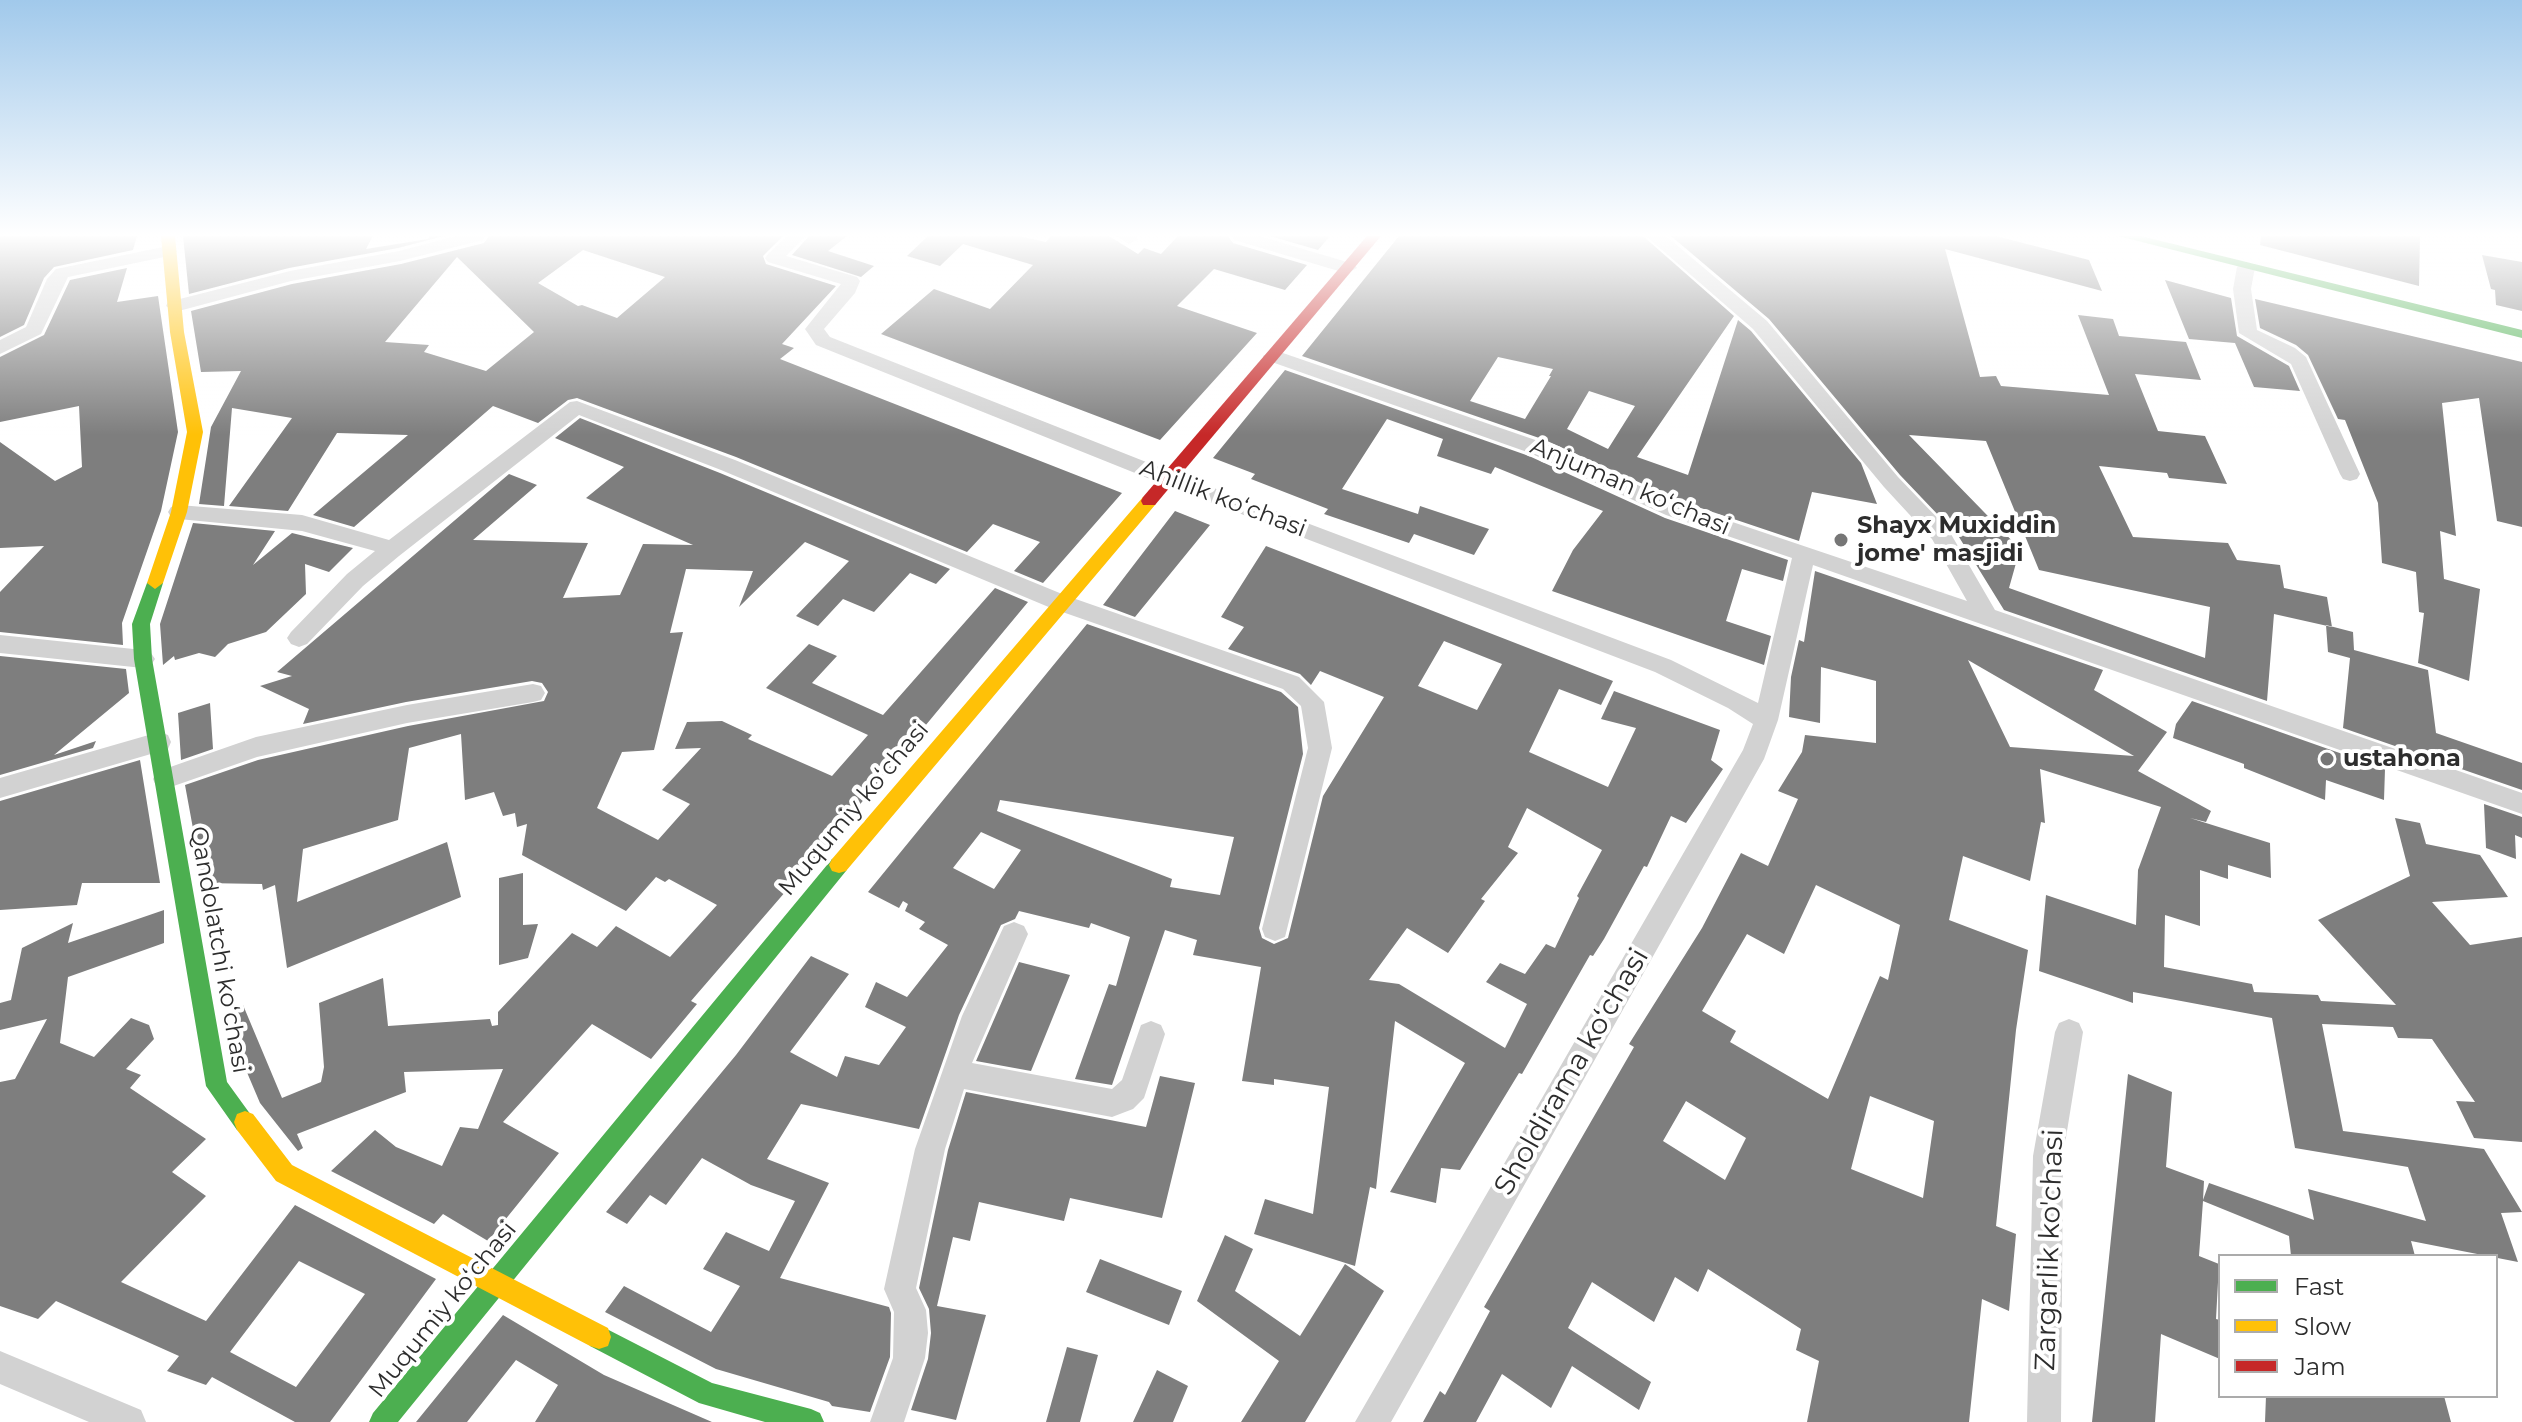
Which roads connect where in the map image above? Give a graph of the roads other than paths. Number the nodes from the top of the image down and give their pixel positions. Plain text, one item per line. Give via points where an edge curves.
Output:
1 (46, 302) edge
2 (175, 302) edge
3 (189, 302) edge
4 (837, 302) edge
5 (1319, 302) edge
6 (1733, 302) edge
7 (2244, 302) edge
8 (2392, 302) edge
9 (175, 306) junction
10 (2522, 334) edge
11 (0, 348) edge
12 (1273, 356) junction
13 (2350, 474) dead end
14 (1167, 478) junction
15 (179, 512) junction
16 (391, 550) junction
17 (1804, 555) junction
18 (1059, 602) junction
19 (1987, 616) junction
20 (299, 638) dead end
21 (0, 644) edge
22 (143, 659) junction
23 (533, 693) dead end
24 (1766, 720) junction
25 (159, 742) junction
26 (165, 779) junction
27 (0, 788) edge
28 (2522, 804) edge
29 (1275, 929) dead end
30 (1014, 934) dead end
31 (2069, 1032) dead end
32 (1151, 1034) dead end
33 (954, 1073) junction
34 (497, 1282) junction
35 (0, 1367) edge
36 (129, 1422) edge
37 (382, 1422) edge
38 (811, 1422) edge
39 (887, 1422) edge
40 (1372, 1422) edge
41 (2044, 1422) edge

1 - 11 street via 34,330
2 - 9 street, Qandolatchi koʻchasi
3 - 9 street
4 - 14 street, Ahillik koʻchasi via 814,329 823,341
5 - 12 street, Muqumiy koʻchasi
6 - 19 street via 1760,325 1940,534
7 - 13 street via 2248,333 2299,361
8 - 10 street
9 - 15 street, Qandolatchi koʻchasi via 195,432
12 - 14 street, Muqumiy koʻchasi
12 - 17 street, Anjuman koʻchasi via 1537,448 1674,510
14 - 18 street, Muqumiy koʻchasi
14 - 24 street, Ahillik koʻchasi via 1663,666
15 - 16 street via 302,523
15 - 22 street, Qandolatchi koʻchasi via 141,624
16 - 18 street via 577,407
16 - 20 street
17 - 19 street, Anjuman koʻchasi
17 - 24 street, Sholdirama ko‘chasi
18 - 29 street via 1291,683 1312,702 1320,748
18 - 34 street, Muqumiy koʻchasi
19 - 28 street, Anjuman koʻchasi
21 - 22 street
22 - 25 street, Qandolatchi koʻchasi
23 - 26 street via 256,747
24 - 40 street, Sholdirama ko‘chasi via 1755,752
25 - 26 street, Qandolatchi koʻchasi
25 - 27 street
26 - 34 street, Qandolatchi koʻchasi via 217,1086 284,1173
30 - 33 street
31 - 41 street, Zargarlik ko'chasi via 2048,1156
32 - 33 street via 1134,1088 1112,1103
33 - 39 street via 930,1149 900,1289 910,1310 912,1333
34 - 37 street, Muqumiy koʻchasi
34 - 38 street, Qandolatchi koʻchasi via 708,1394
35 - 36 street

